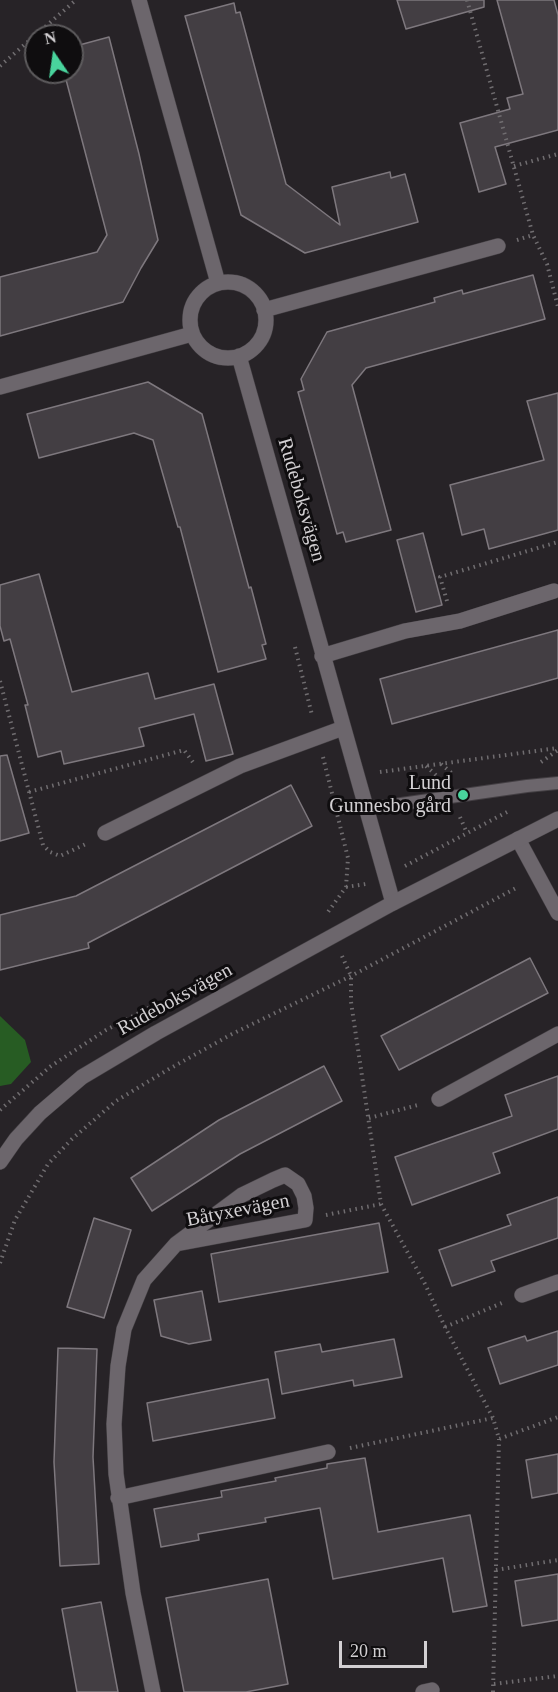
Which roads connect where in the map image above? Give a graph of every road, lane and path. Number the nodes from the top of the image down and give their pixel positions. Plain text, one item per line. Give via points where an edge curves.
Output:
1 (76, 0) edge
2 (139, 0) edge
3 (467, 0) edge
4 (0, 66) edge
5 (558, 154) edge
6 (514, 166) junction
7 (498, 246) dead end
8 (218, 283) junction
9 (558, 307) edge
10 (264, 310) junction
11 (192, 334) junction
12 (239, 356) junction
13 (0, 387) edge
14 (558, 542) edge
15 (554, 591) dead end
16 (453, 622) junction
17 (322, 656) junction
18 (0, 681) edge
19 (343, 728) junction
20 (318, 737) junction
21 (558, 748) edge
22 (356, 775) junction
23 (208, 782) junction
24 (329, 782) junction
25 (558, 783) edge
26 (29, 792) junction
27 (366, 809) junction
28 (513, 809) dead end
29 (558, 819) edge
30 (105, 833) joint
31 (518, 839) junction
32 (385, 876) junction
33 (538, 877) junction
34 (346, 887) junction
35 (393, 903) junction
36 (558, 913) edge
37 (334, 937) junction
38 (351, 976) junction
39 (168, 998) dead end
40 (558, 1034) edge
41 (438, 1099) joint
42 (0, 1110) edge
43 (369, 1118) junction
44 (0, 1162) edge
45 (381, 1204) junction
46 (305, 1220) junction
47 (176, 1244) junction
48 (0, 1263) edge
49 (558, 1282) edge
50 (522, 1295) joint
51 (445, 1327) junction
52 (558, 1417) edge
53 (493, 1418) junction
54 (499, 1439) junction
55 (328, 1452) joint
56 (118, 1498) junction
57 (558, 1560) edge
58 (496, 1570) junction
59 (558, 1676) edge
60 (494, 1684) junction
61 (153, 1692) edge
62 (493, 1692) edge

1 - 4 path
2 - 8 street
3 - 6 path
5 - 6 path
6 - 9 path
7 - 10 street
8 - 10 street via 230,282 251,290
8 - 11 street via 197,297 191,309
10 - 12 street via 264,332 250,350
11 - 12 street via 198,344 217,357
11 - 13 street
12 - 17 street, Rudeboksvägen
14 - 16 path via 440,577
15 - 16 street
16 - 17 street via 405,631
17 - 19 street, Rudeboksvägen
18 - 26 path
19 - 20 street
19 - 22 street, Rudeboksvägen
20 - 23 street
20 - 24 path
21 - 22 path
22 - 24 path
22 - 27 street, Rudeboksvägen
23 - 26 path via 184,750
23 - 30 street
24 - 34 path via 348,858
25 - 27 lane
26 - 30 path via 43,845 50,852 60,856
27 - 32 street, Rudeboksvägen
28 - 32 path
29 - 31 street, Rudeboksvägen
31 - 33 street
31 - 35 street, Rudeboksvägen
32 - 34 path
32 - 35 street, Rudeboksvägen
33 - 36 street
33 - 38 path
34 - 37 path via 324,917
35 - 37 street, Rudeboksvägen
37 - 38 path
37 - 44 street, Rudeboksvägen via 82,1077 40,1113
38 - 43 path via 351,1002
38 - 48 path via 232,1034 116,1101 48,1164 15,1220
39 - 42 path via 106,1029 51,1066
40 - 41 street
41 - 43 path
43 - 45 path
45 - 46 path
45 - 51 path
46 - 47 street, Båtyxevägen
46 - 47 street, Båtyxevägen via 304,1196 298,1184 285,1175 242,1195
47 - 56 street, Båtyxevägen via 144,1280 124,1329 114,1424
49 - 50 street
50 - 51 path
51 - 53 path
52 - 54 path
53 - 54 path
53 - 55 path
54 - 58 path
55 - 56 street
56 - 61 street, Båtyxevägen
57 - 58 path
58 - 60 path
59 - 60 path
60 - 62 path

